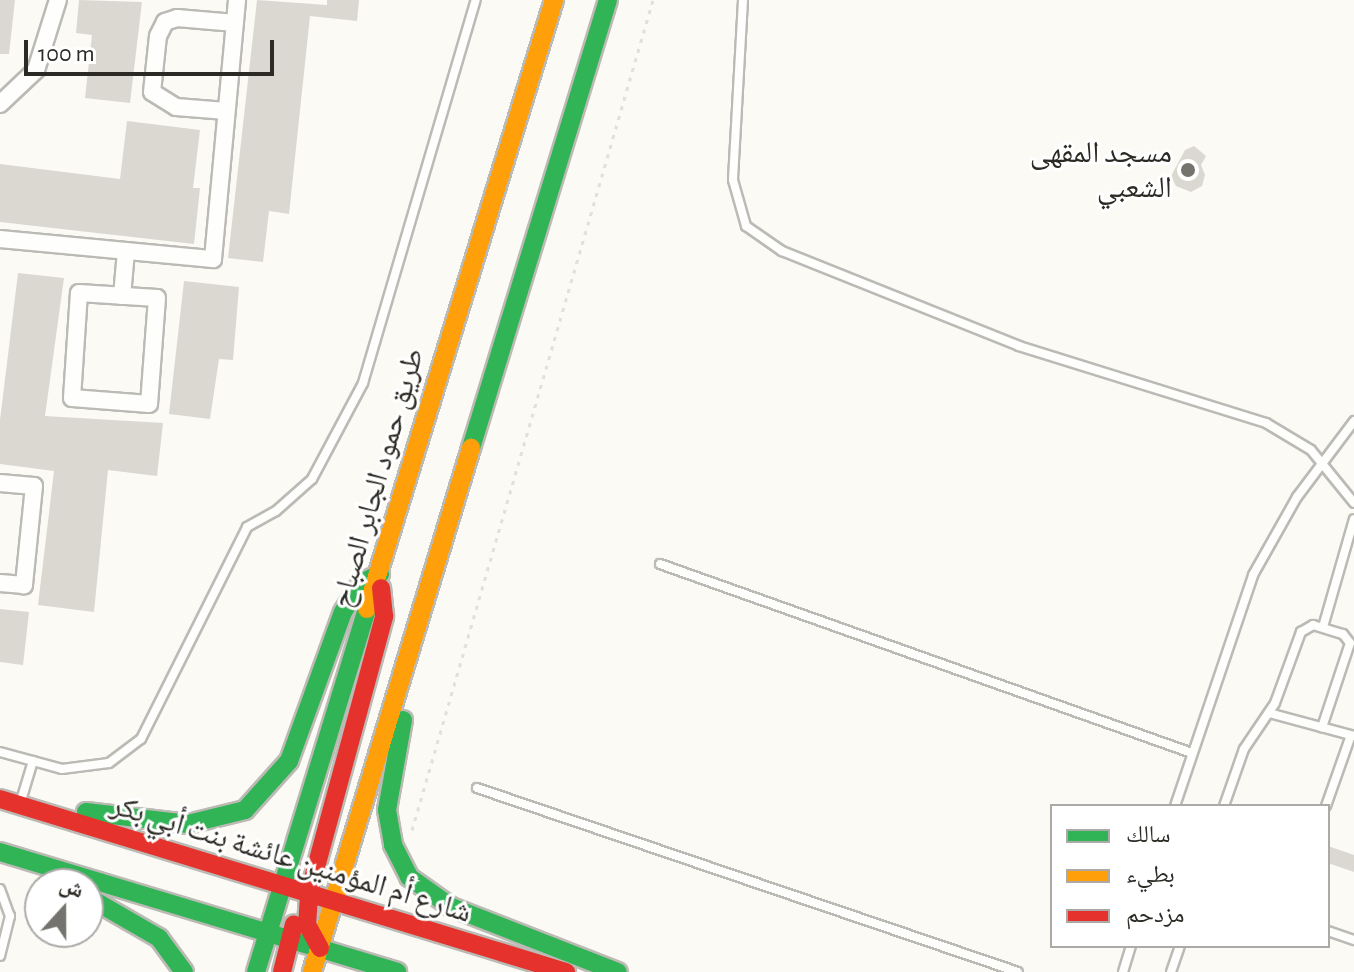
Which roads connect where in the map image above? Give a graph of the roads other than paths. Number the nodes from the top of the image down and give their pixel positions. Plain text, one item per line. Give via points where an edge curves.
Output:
1 (58, 0) edge
2 (237, 0) edge
3 (476, 0) edge
4 (554, 0) edge
5 (608, 0) edge
6 (743, 0) edge
7 (235, 23) junction
8 (0, 104) edge
9 (226, 111) junction
10 (0, 239) edge
11 (126, 251) junction
12 (122, 296) junction
13 (1354, 421) edge
14 (1324, 462) junction
15 (0, 483) edge
16 (1354, 503) edge
17 (1354, 519) edge
18 (660, 564) dead end
19 (380, 574) junction
20 (0, 583) edge
21 (421, 620) junction
22 (1323, 627) junction
23 (1269, 713) junction
24 (1322, 727) junction
25 (1352, 736) edge
26 (0, 752) edge
27 (1192, 753) junction
28 (33, 761) junction
29 (477, 788) dead end
30 (0, 799) edge
31 (1176, 804) edge
32 (1225, 804) edge
33 (1327, 804) edge
34 (20, 805) junction
35 (0, 852) edge
36 (32, 868) edge
37 (282, 885) junction
38 (0, 889) edge
39 (309, 893) junction
40 (333, 902) junction
41 (104, 906) edge
42 (268, 932) junction
43 (1330, 932) edge
44 (292, 940) junction
45 (1354, 940) edge
46 (320, 948) junction
47 (1130, 948) edge
48 (1179, 948) edge
49 (0, 956) edge
50 (184, 972) edge
51 (256, 972) edge
52 (282, 972) edge
53 (312, 972) edge
54 (397, 972) edge
55 (566, 972) edge
56 (618, 972) edge
57 (1018, 972) edge
58 (1123, 972) edge
59 (1171, 972) edge

1 - 8 street via 36,70
2 - 7 street
3 - 28 lane via 363,383 340,433 312,479 276,511 247,527 141,739 109,763 62,769
4 - 19 main road, طريق حمود الجابر الصباح
5 - 21 main road
6 - 14 lane via 733,180 746,226 782,251 1019,346 1266,423
7 - 9 street
7 - 9 street via 177,18 165,22 158,36 152,92 176,107
9 - 11 street via 213,259
10 - 11 street
11 - 12 street
12 - 12 street via 79,293 72,398 149,404 157,298
13 - 14 lane
14 - 16 lane
14 - 27 lane via 1280,524 1253,575
15 - 20 street via 34,486 24,585
17 - 22 lane
18 - 27 lane
19 - 34 main road via 361,583 343,612 289,761 245,810 177,824
19 - 37 main road, طريق حمود الجابر الصباح
19 - 39 main road via 384,616
21 - 40 main road
21 - 56 main road via 387,810 402,865 425,892 451,907
22 - 23 lane via 1304,628
22 - 24 lane via 1350,643
23 - 24 lane
23 - 32 lane via 1244,749
24 - 25 lane
25 - 33 lane
26 - 28 lane
27 - 31 lane
28 - 34 lane
29 - 57 lane
30 - 34 main road, شارع أم المؤمنين عائشة بنت أبي بكر
34 - 37 main road, شارع أم المؤمنين عائشة بنت أبي بكر
35 - 36 main road
35 - 42 main road
37 - 39 main road, شارع أم المؤمنين عائشة بنت أبي بكر
37 - 42 main road, طريق حمود الجابر الصباح
37 - 44 main road via 292,904
38 - 49 lane via 10,916
39 - 40 main road, شارع أم المؤمنين عائشة بنت أبي بكر
39 - 46 main road via 307,925
40 - 46 main road
40 - 55 main road, شارع أم المؤمنين عائشة بنت أبي بكر
41 - 50 main road via 159,938
42 - 44 main road
42 - 51 main road, طريق حمود الجابر الصباح
43 - 45 lane
44 - 46 main road
44 - 52 main road
46 - 53 main road
46 - 54 main road
47 - 58 lane
48 - 59 lane

